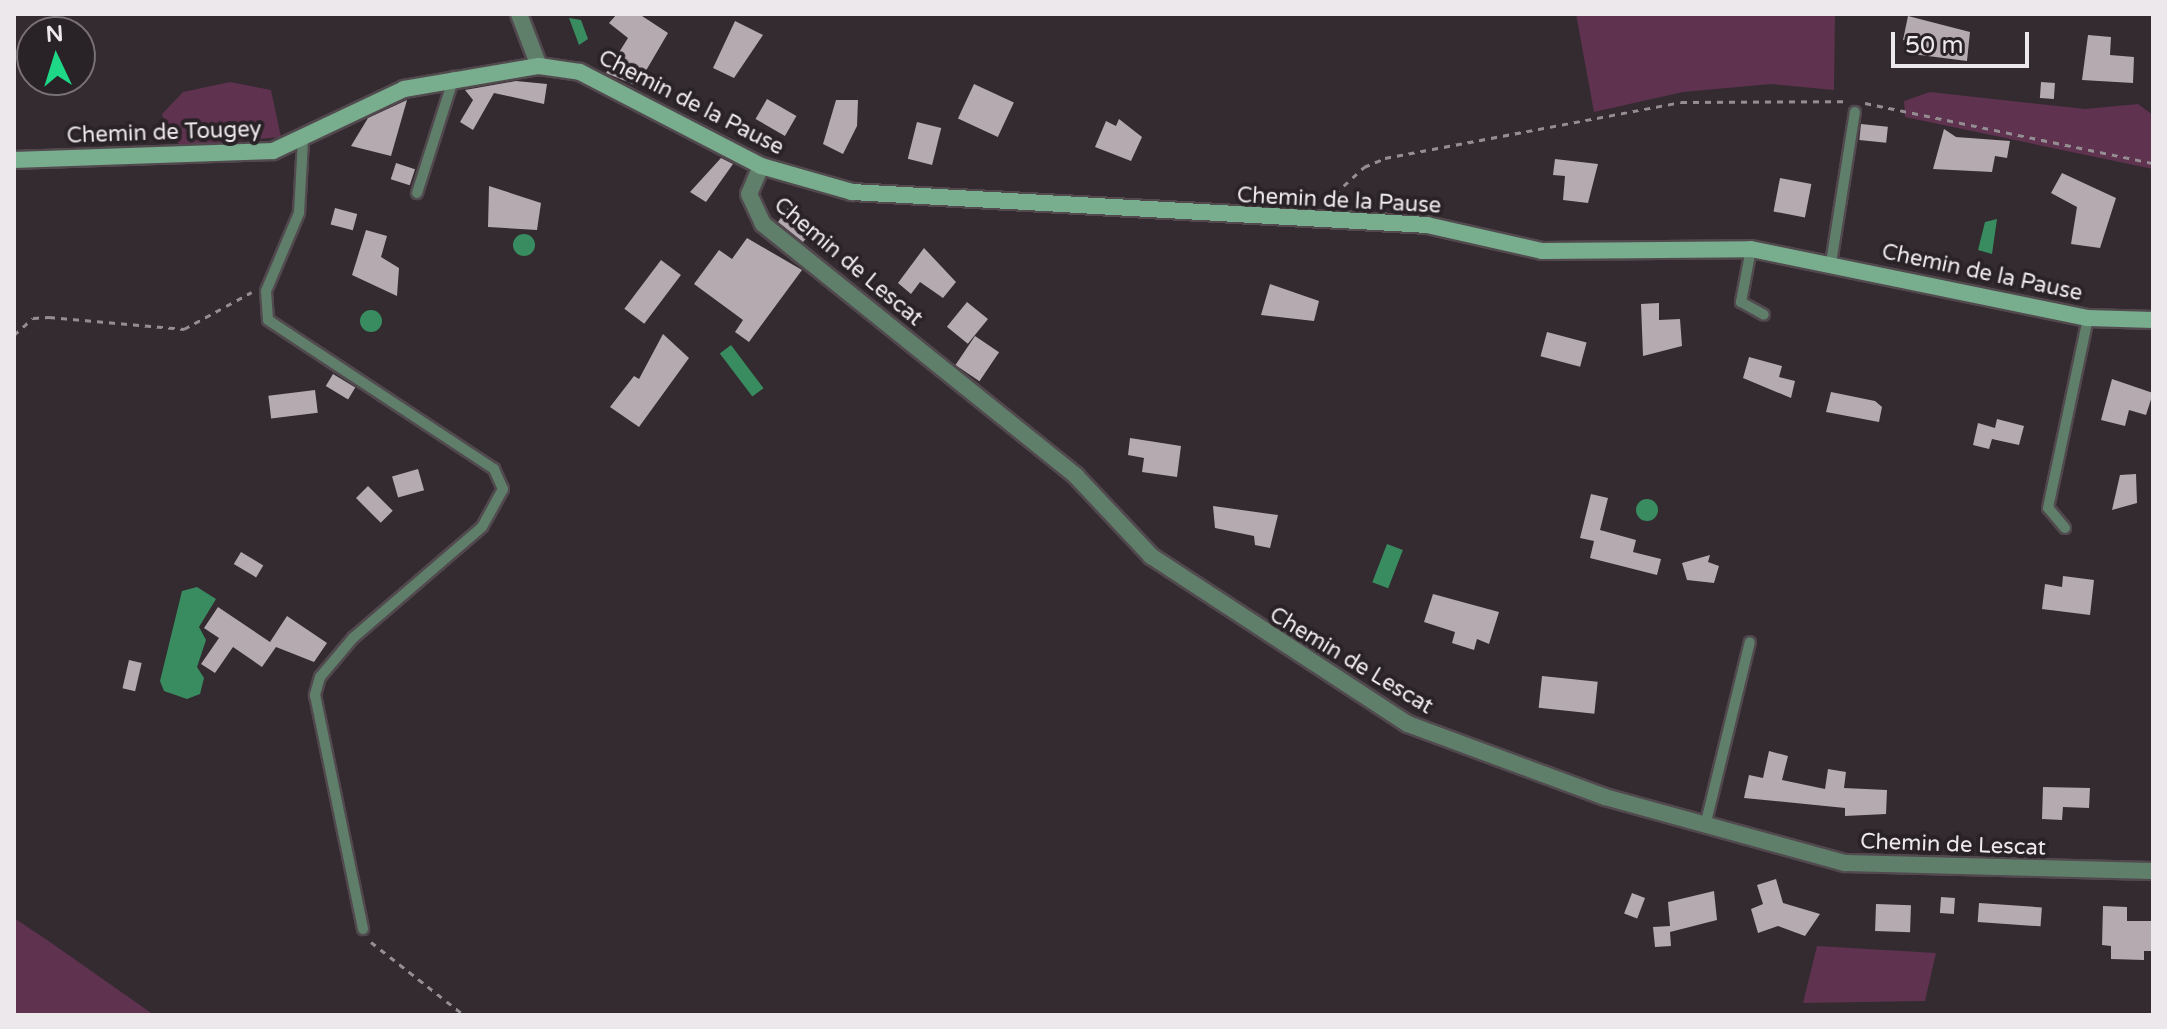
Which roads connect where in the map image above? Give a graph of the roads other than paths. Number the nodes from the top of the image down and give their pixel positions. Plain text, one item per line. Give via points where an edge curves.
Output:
1 (519, 14) edge
2 (539, 66) junction
3 (455, 75) junction
4 (1855, 112) dead end
5 (303, 140) junction
6 (14, 160) edge
7 (761, 166) junction
8 (417, 193) dead end
9 (1751, 249) junction
10 (1831, 263) junction
11 (1764, 315) dead end
12 (2088, 318) junction
13 (2153, 320) edge
14 (2065, 528) dead end
15 (1750, 642) dead end
16 (1705, 826) junction
17 (2153, 871) edge
18 (363, 929) road end

1 - 2 street
2 - 3 street, Chemin de Tougey
2 - 7 street, Chemin de la Pause via 580,72
3 - 5 street, Chemin de Tougey via 375,101
3 - 8 lane
4 - 10 lane
5 - 6 street, Chemin de Tougey via 233,157
5 - 18 lane via 299,213 264,301 268,320 494,469 503,489 482,527 353,638 320,677 315,695
7 - 9 street, Chemin de la Pause via 811,184 896,197 1427,225 1588,254
7 - 16 street, Chemin de Lescat via 749,194 763,224 1076,476 1151,556 1186,582 1408,724
9 - 10 street, Chemin de la Pause
9 - 11 lane via 1741,302
10 - 12 street, Chemin de la Pause
12 - 13 street, Chemin de la Pause
12 - 14 lane via 2048,508
15 - 16 lane
16 - 17 street, Chemin de Lescat via 1845,863

